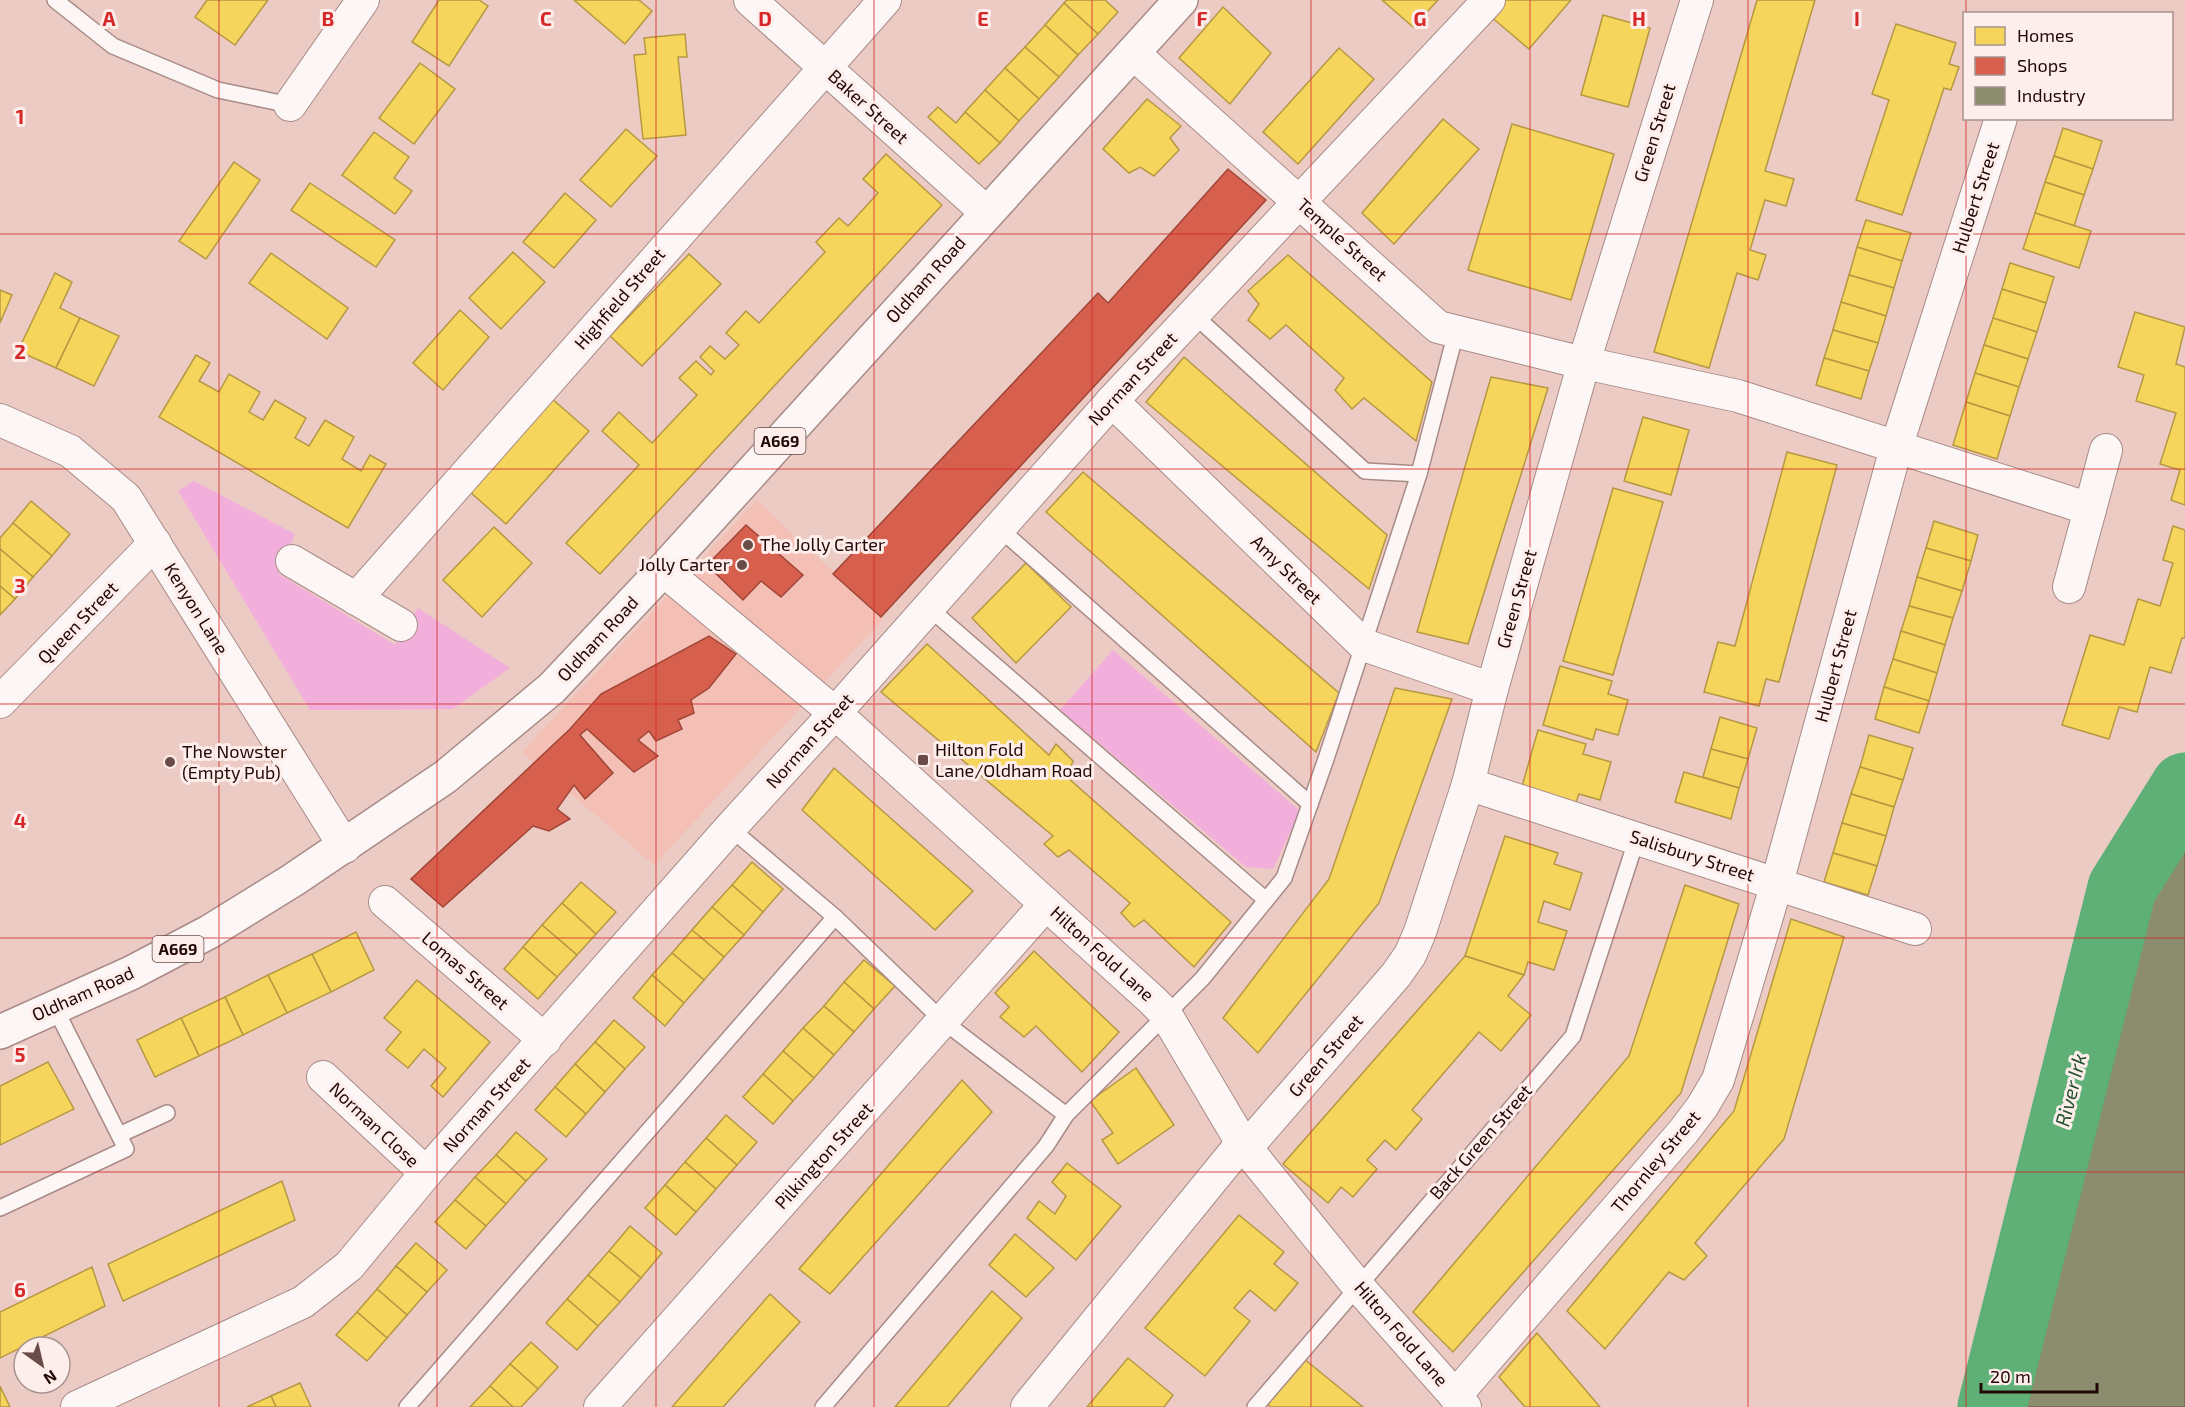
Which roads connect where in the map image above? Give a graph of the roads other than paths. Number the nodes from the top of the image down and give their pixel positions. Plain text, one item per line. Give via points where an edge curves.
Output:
1 (56, 0) edge
2 (363, 0) edge
3 (750, 0) edge
4 (885, 0) edge
5 (1181, 0) edge
6 (1489, 0) edge
7 (1697, 0) edge
8 (1133, 53) junction
9 (824, 67) junction
10 (290, 105) joint
11 (2000, 120) edge
12 (1300, 202) junction
13 (987, 213) junction
14 (1194, 315) junction
15 (1456, 332) junction
16 (1584, 362) junction
17 (1112, 401) junction
18 (0, 420) edge
19 (1896, 448) junction
20 (2106, 450) dead end
21 (1419, 474) junction
22 (2090, 509) junction
23 (999, 528) junction
24 (155, 543) junction
25 (292, 561) dead end
26 (663, 570) junction
27 (2069, 587) dead end
28 (356, 599) junction
29 (929, 608) junction
30 (401, 625) dead end
31 (1364, 645) junction
32 (1492, 689) junction
33 (0, 702) edge
34 (835, 713) junction
35 (1468, 784) junction
36 (1310, 804) junction
37 (730, 828) junction
38 (1637, 838) junction
39 (345, 847) junction
40 (1777, 883) junction
41 (1266, 900) junction
42 (385, 902) dead end
43 (1047, 904) junction
44 (835, 917) junction
45 (1915, 929) dead end
46 (54, 1006) junction
47 (1165, 1013) junction
48 (943, 1021) junction
49 (0, 1032) edge
50 (545, 1040) junction
51 (323, 1077) dead end
52 (167, 1113) dead end
53 (1066, 1115) junction
54 (119, 1136) junction
55 (1244, 1145) junction
56 (426, 1173) junction
57 (0, 1208) edge
58 (1357, 1286) junction
59 (1460, 1402) edge
60 (77, 1407) edge
61 (407, 1407) edge
62 (600, 1407) edge
63 (823, 1407) edge
64 (1027, 1407) edge
65 (1255, 1407) edge

1 - 10 lane via 113,46 218,90
2 - 10 street
3 - 9 street, Baker Street
4 - 9 street, Highfield Street
5 - 8 main road, Oldham Road / A669
6 - 12 street, Norman Street
7 - 16 street, Green Street
8 - 12 street, Temple Street
8 - 13 main road, Oldham Road / A669
9 - 13 street, Baker Street
9 - 28 street, Highfield Street
11 - 19 street, Hulbert Street
12 - 14 street, Norman Street
12 - 15 street, Temple Street via 1438,327
13 - 26 main road, Oldham Road / A669
14 - 17 street, Norman Street
14 - 21 lane via 1365,471
15 - 16 street, Temple Street
15 - 21 lane
16 - 19 street via 1738,396
16 - 32 street, Green Street
17 - 23 street, Norman Street
17 - 31 street, Amy Street
18 - 24 street, Kenyon Lane via 70,452 126,498
19 - 22 street
19 - 40 street, Hulbert Street
20 - 22 street
21 - 31 lane
22 - 27 street
23 - 29 street, Norman Street
23 - 36 lane
24 - 33 street, Queen Street
24 - 39 street, Kenyon Lane
25 - 28 street
26 - 34 street, Hilton Fold Lane
26 - 39 main road, Oldham Road / A669 via 552,688 445,777
28 - 30 street
29 - 34 street, Norman Street
29 - 41 lane
31 - 32 street, Amy Street
31 - 36 lane
32 - 35 street, Green Street
34 - 37 street, Norman Street
34 - 43 street, Hilton Fold Lane
35 - 38 street, Salisbury Street
35 - 55 street, Green Street via 1410,955
36 - 41 lane via 1284,878
37 - 44 lane
37 - 50 street, Norman Street
38 - 40 street, Salisbury Street
38 - 58 lane, Back Green Street via 1573,1036
39 - 46 main road, Oldham Road / A669 via 209,932 132,973
40 - 45 street, Salisbury Street
40 - 59 street, Thornley Street via 1718,1080 1702,1107
41 - 47 lane via 1202,979
42 - 50 street, Lomas Street
43 - 47 street, Hilton Fold Lane
43 - 48 street, Pilkington Street
44 - 48 lane
44 - 61 lane
46 - 49 main road, Oldham Road / A669
46 - 54 lane
47 - 53 lane
47 - 55 street, Hilton Fold Lane
48 - 53 lane
48 - 62 street, Pilkington Street
50 - 56 street, Norman Street
51 - 56 street, Norman Close
52 - 54 lane
53 - 63 lane via 1046,1146
54 - 57 lane via 126,1149
55 - 58 street, Hilton Fold Lane
55 - 64 street, Green Street
56 - 60 street, Norman Street via 349,1266 303,1302
58 - 59 street, Hilton Fold Lane
58 - 65 lane, Back Green Street

